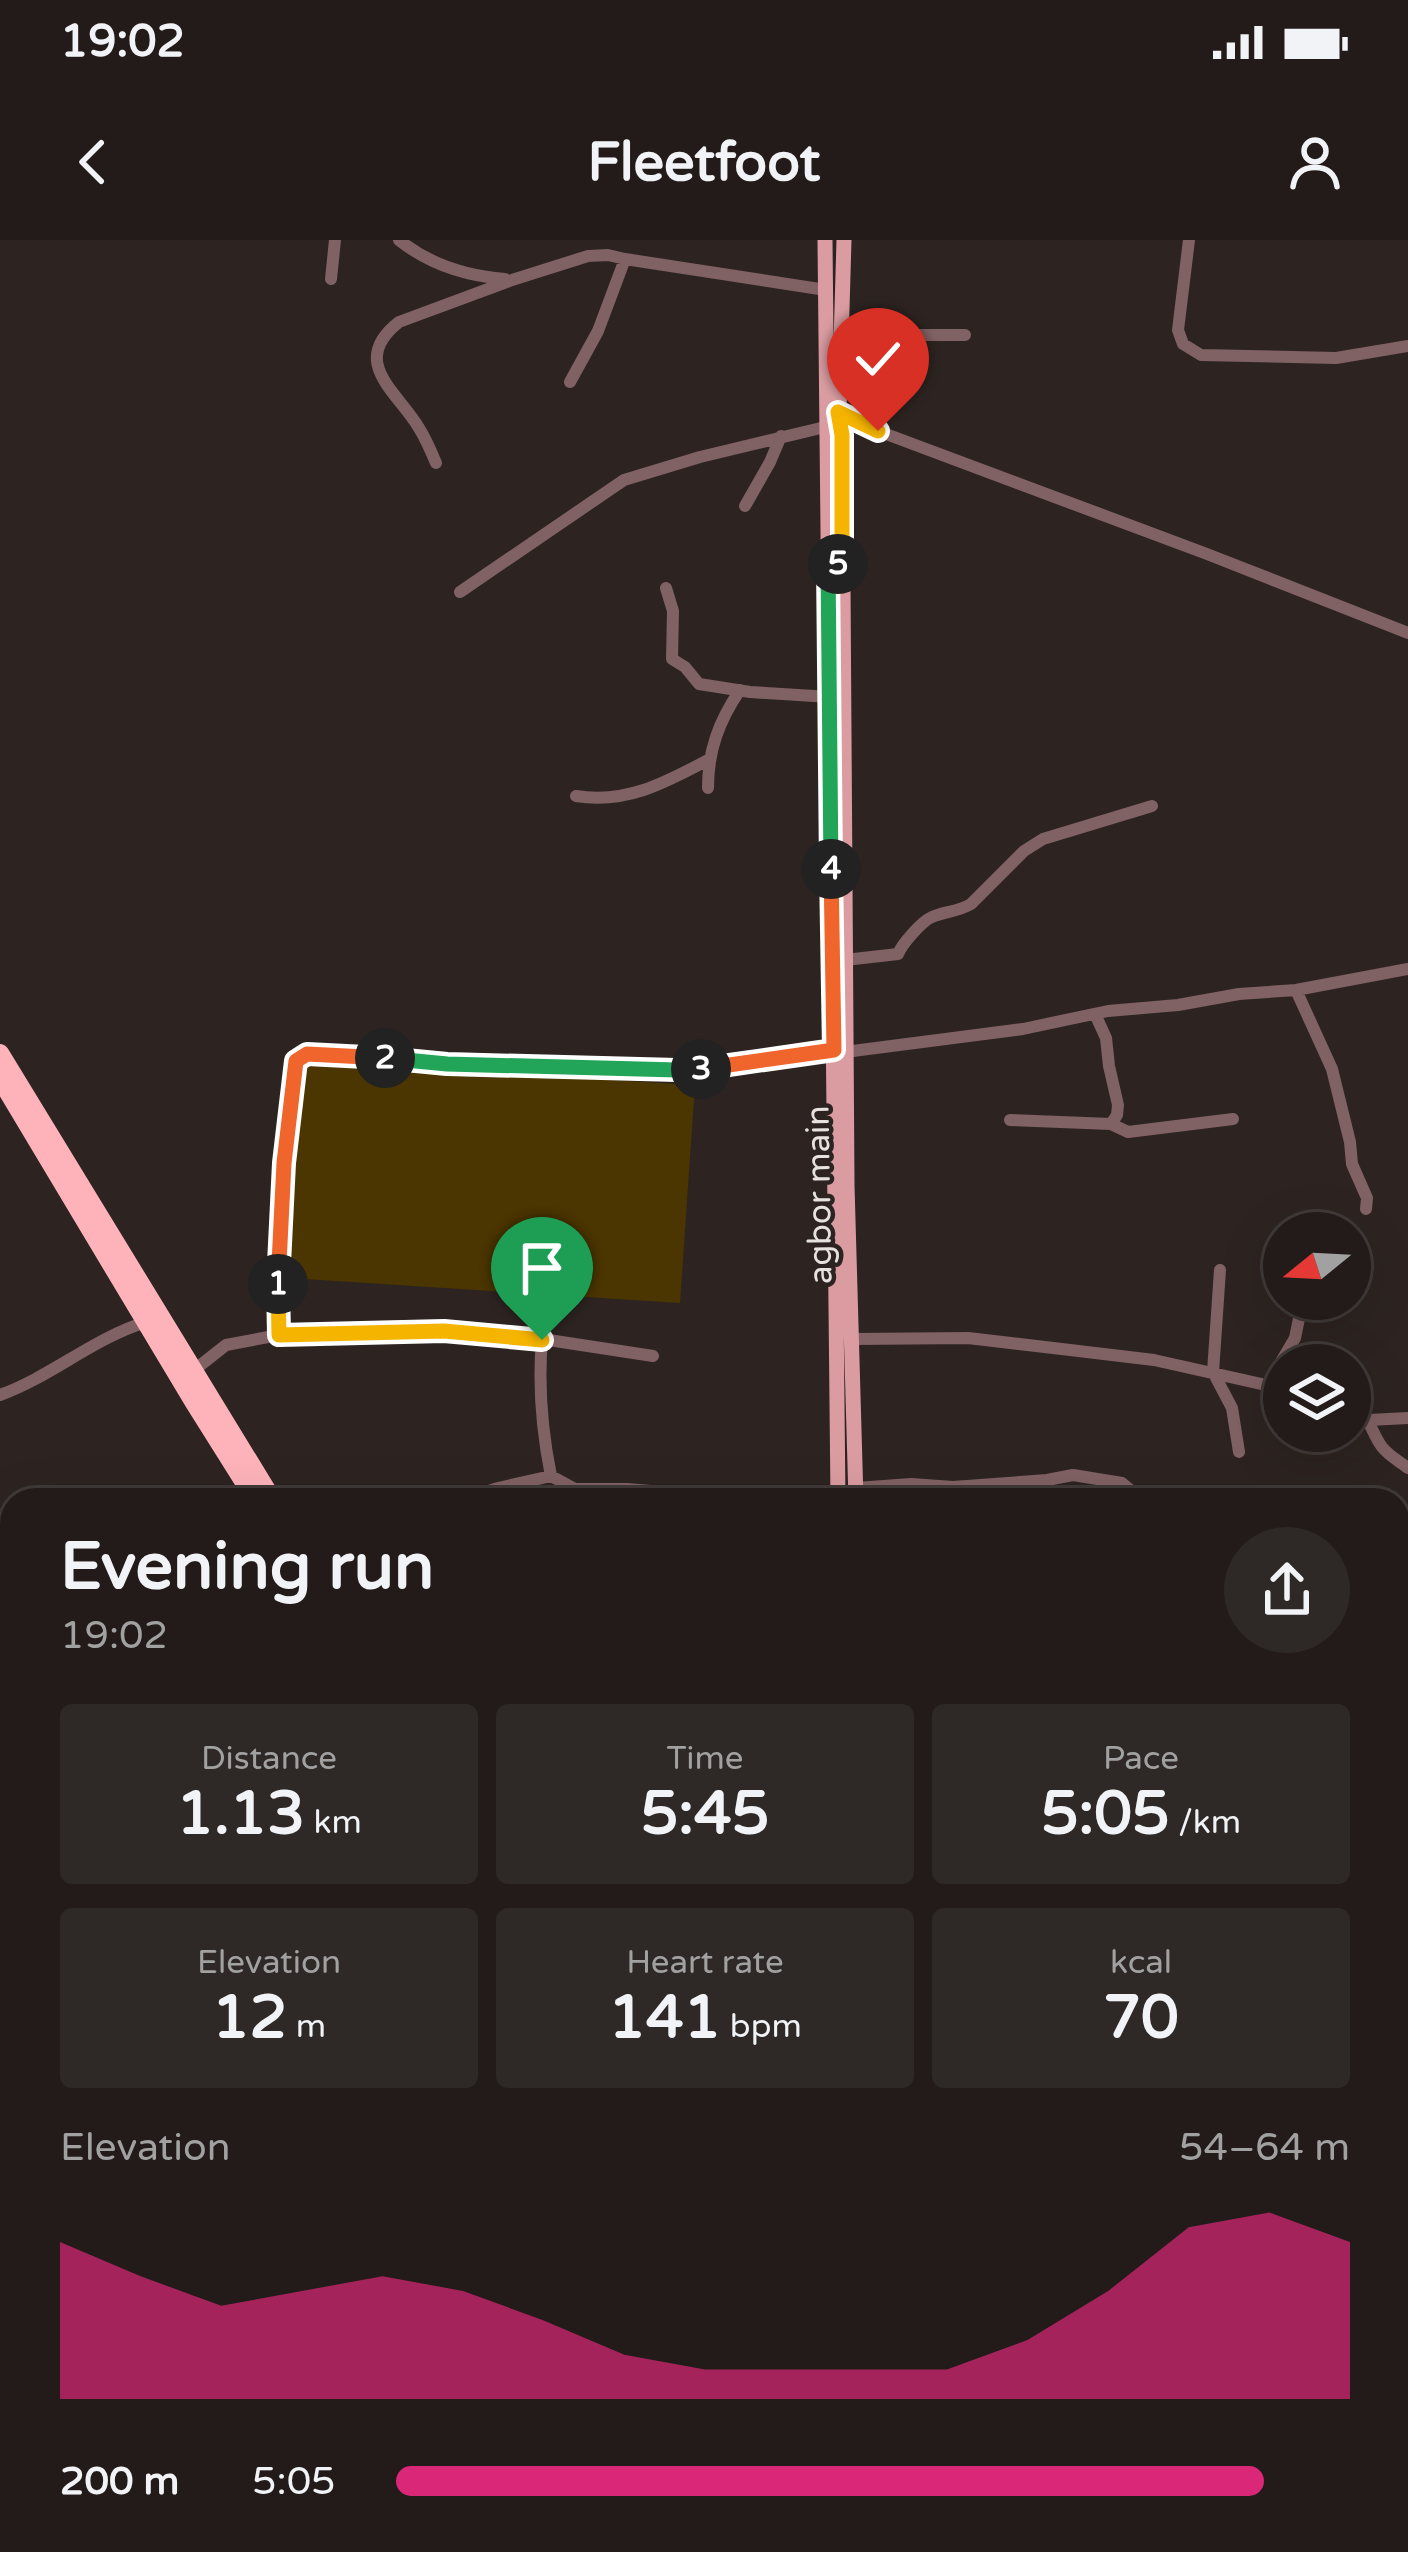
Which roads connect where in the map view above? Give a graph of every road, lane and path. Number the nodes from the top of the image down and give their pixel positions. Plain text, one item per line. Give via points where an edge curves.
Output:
1 (335, 240) edge
2 (399, 240) edge
3 (825, 240) edge
4 (844, 240) edge
5 (1189, 240) edge
6 (626, 260) junction
7 (331, 279) dead end
8 (512, 280) junction
9 (826, 290) junction
10 (965, 335) dead end
11 (842, 341) junction
12 (875, 344) junction
13 (1408, 346) edge
14 (879, 374) dead end
15 (570, 382) dead end
16 (838, 412) junction
17 (825, 427) junction
18 (781, 436) junction
19 (436, 463) dead end
20 (745, 506) dead end
21 (835, 564) junction
22 (665, 588) dead end
23 (460, 592) dead end
24 (1408, 633) edge
25 (740, 690) junction
26 (830, 697) junction
27 (708, 760) junction
28 (707, 788) dead end
29 (576, 796) dead end
30 (1152, 806) dead end
31 (845, 960) junction
32 (1408, 969) edge
33 (1296, 990) junction
34 (1094, 1014) junction
35 (840, 1051) junction
36 (0, 1053) edge
37 (0, 1078) edge
38 (1233, 1118) dead end
39 (1010, 1120) dead end
40 (1111, 1124) junction
41 (1366, 1209) dead end
42 (1220, 1270) dead end
43 (146, 1322) junction
44 (279, 1335) junction
45 (542, 1340) junction
46 (853, 1340) junction
47 (653, 1356) dead end
48 (193, 1371) junction
49 (1213, 1372) junction
50 (1263, 1383) edge
51 (0, 1395) edge
52 (1408, 1418) edge
53 (1371, 1420) edge
54 (1371, 1424) edge
55 (1239, 1452) dead end
56 (1408, 1468) edge
57 (550, 1476) junction
58 (248, 1488) edge
59 (266, 1488) edge
60 (506, 1488) edge
61 (567, 1488) edge
62 (838, 1488) edge
63 (856, 1488) edge
64 (888, 1488) edge
65 (1128, 1488) edge

1 - 7 street
2 - 8 street via 459,272
3 - 9 main road, agbor main
4 - 11 main road, agbor main
5 - 13 street via 1178,331 1201,355 1336,358
6 - 8 street via 588,256
6 - 9 street
6 - 15 street
8 - 19 street via 399,322 377,346 388,389
9 - 17 main road, agbor main
10 - 12 street
11 - 12 street
11 - 16 main road, agbor main
12 - 14 street via 888,359
16 - 21 main road, agbor main
16 - 24 street
17 - 18 street
17 - 21 main road, agbor main
18 - 20 street
18 - 23 street via 624,480
21 - 26 main road, agbor main
21 - 31 main road, agbor main
22 - 25 street via 672,659 699,684
25 - 26 street
25 - 27 street
26 - 35 main road, agbor main
27 - 28 street
27 - 29 street via 633,795
30 - 31 street via 1043,838 970,904 926,920 898,954
31 - 35 main road, agbor main
32 - 33 street
33 - 34 street
33 - 41 street via 1332,1069
34 - 35 street
34 - 40 street via 1118,1105
35 - 44 street via 677,1070 301,1056 284,1163
35 - 46 main road, agbor main
35 - 62 main road, agbor main
36 - 48 highway
37 - 43 highway
38 - 40 street via 1128,1132
39 - 40 street
42 - 49 street
43 - 51 street
43 - 58 highway
44 - 45 street via 444,1331
44 - 48 street via 226,1345
45 - 47 street
45 - 57 street
46 - 49 street via 968,1338
46 - 63 main road, agbor main
48 - 59 highway
49 - 50 street
49 - 55 street via 1232,1408
52 - 53 street
54 - 56 street via 1386,1453
57 - 60 street
57 - 61 street
64 - 65 street via 1073,1475

